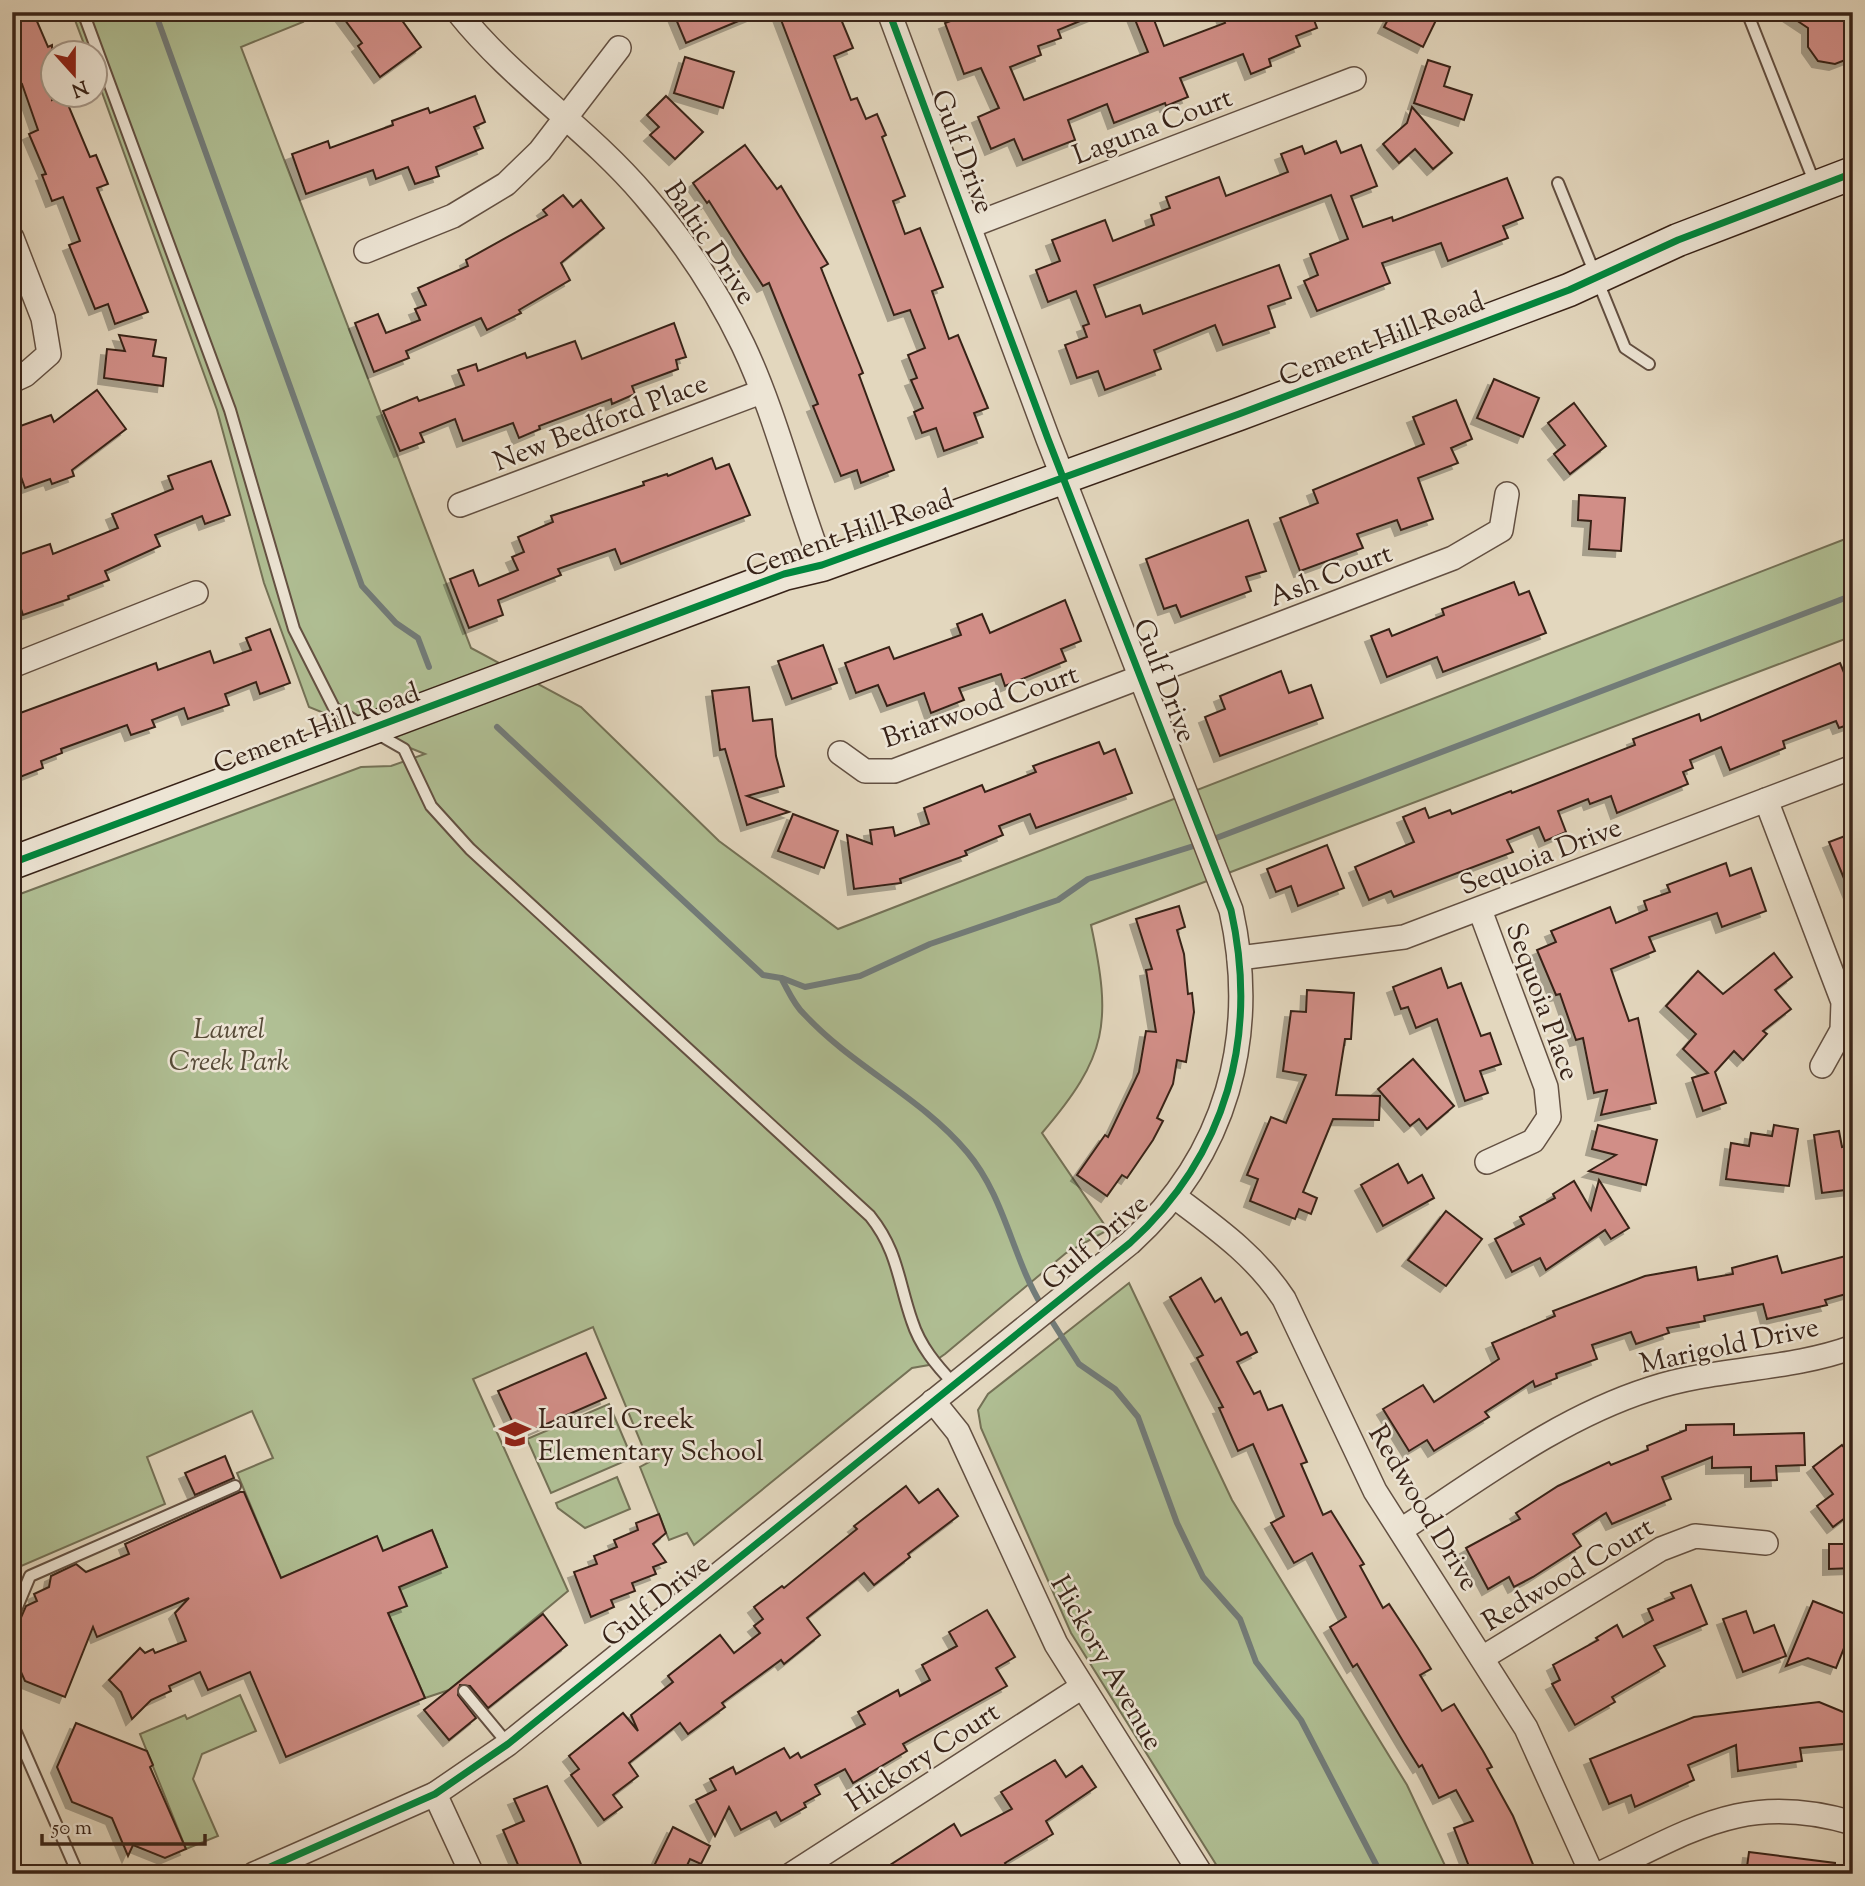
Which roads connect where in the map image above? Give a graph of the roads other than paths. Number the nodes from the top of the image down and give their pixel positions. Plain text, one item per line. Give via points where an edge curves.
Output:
1 (83, 12) edge
2 (458, 12) edge
3 (889, 12) edge
4 (1747, 12) edge
5 (619, 47) dead end
6 (1354, 79) dead end
7 (564, 118) junction
8 (1853, 173) edge
9 (1558, 183) dead end
10 (1816, 187) junction
11 (970, 226) junction
12 (12, 239) edge
13 (366, 251) dead end
14 (1595, 278) junction
15 (1649, 364) dead end
16 (12, 381) edge
17 (761, 392) junction
18 (1065, 479) junction
19 (1507, 494) dead end
20 (460, 505) dead end
21 (822, 565) junction
22 (197, 593) dead end
23 (12, 666) edge
24 (1142, 678) junction
25 (370, 729) junction
26 (841, 752) dead end
27 (1853, 767) edge
28 (1766, 800) junction
29 (12, 863) edge
30 (1480, 910) junction
31 (1239, 958) junction
32 (1822, 1066) dead end
33 (1487, 1162) dead end
34 (1175, 1197) junction
35 (1853, 1347) edge
36 (954, 1384) junction
37 (933, 1401) junction
38 (235, 1486) dead end
39 (1401, 1530) junction
40 (1766, 1543) dead end
41 (12, 1619) edge
42 (1482, 1658) junction
43 (1082, 1687) junction
44 (464, 1691) dead end
45 (12, 1723) edge
46 (508, 1744) junction
47 (435, 1794) junction
48 (1853, 1823) edge
49 (78, 1874) edge
50 (254, 1874) edge
51 (472, 1874) edge
52 (792, 1874) edge
53 (1201, 1874) edge
54 (1592, 1874) edge
55 (1599, 1874) edge

1 - 25 lane via 230,410 294,629 334,708
2 - 7 street, Baltic Drive via 495,56
3 - 11 street, Gulf Drive
4 - 10 lane
5 - 7 street
6 - 11 street, Laguna Court
7 - 13 street via 540,152 476,205
7 - 17 street, Baltic Drive via 643,193 681,241 715,292
8 - 10 street, Cement Hill Road
9 - 14 lane
10 - 14 street, Cement Hill Road via 1678,240
11 - 18 street, Gulf Drive
12 - 16 street via 43,318 49,354
14 - 15 lane via 1625,348
14 - 18 street, Cement Hill Road
17 - 20 street, New Bedford Place
17 - 21 street, Baltic Drive
18 - 21 street, Cement Hill Road
18 - 24 street, Gulf Drive
19 - 24 street, Ash Court via 1501,530 1453,558
21 - 25 street, Cement Hill Road via 783,574
22 - 23 street
24 - 26 street, Briarwood Court via 894,771 865,771
24 - 31 street, Gulf Drive via 1231,910
25 - 29 street, Cement Hill Road
25 - 36 lane via 404,749 431,806 470,849 870,1216 891,1249 922,1345
27 - 28 street, Sequoia Drive
28 - 30 street, Sequoia Drive
28 - 32 street via 1843,1002 1842,1030
30 - 31 street, Sequoia Drive via 1404,937
30 - 33 street, Sequoia Place via 1546,1087 1549,1116 1533,1141
31 - 34 street, Gulf Drive via 1241,1016 1230,1084 1214,1129
34 - 36 street, Gulf Drive via 1130,1242
34 - 39 street, Redwood Drive via 1266,1270 1284,1299 1360,1464
35 - 39 street, Marigold Drive via 1779,1365 1699,1376 1592,1411 1538,1440
36 - 37 street, Gulf Drive
37 - 43 street, Hickory Avenue via 958,1432 1056,1644
37 - 46 street, Gulf Drive
38 - 41 lane via 30,1576
39 - 42 street, Redwood Drive
40 - 42 street, Redwood Court via 1695,1536 1661,1549
42 - 54 street, Redwood Drive via 1526,1728
43 - 52 street, Hickory Court
43 - 53 street, Hickory Avenue
44 - 46 lane
45 - 49 lane
46 - 47 street, Gulf Drive
47 - 50 street, Gulf Drive
47 - 51 street
48 - 55 street via 1816,1812 1775,1809 1731,1816

